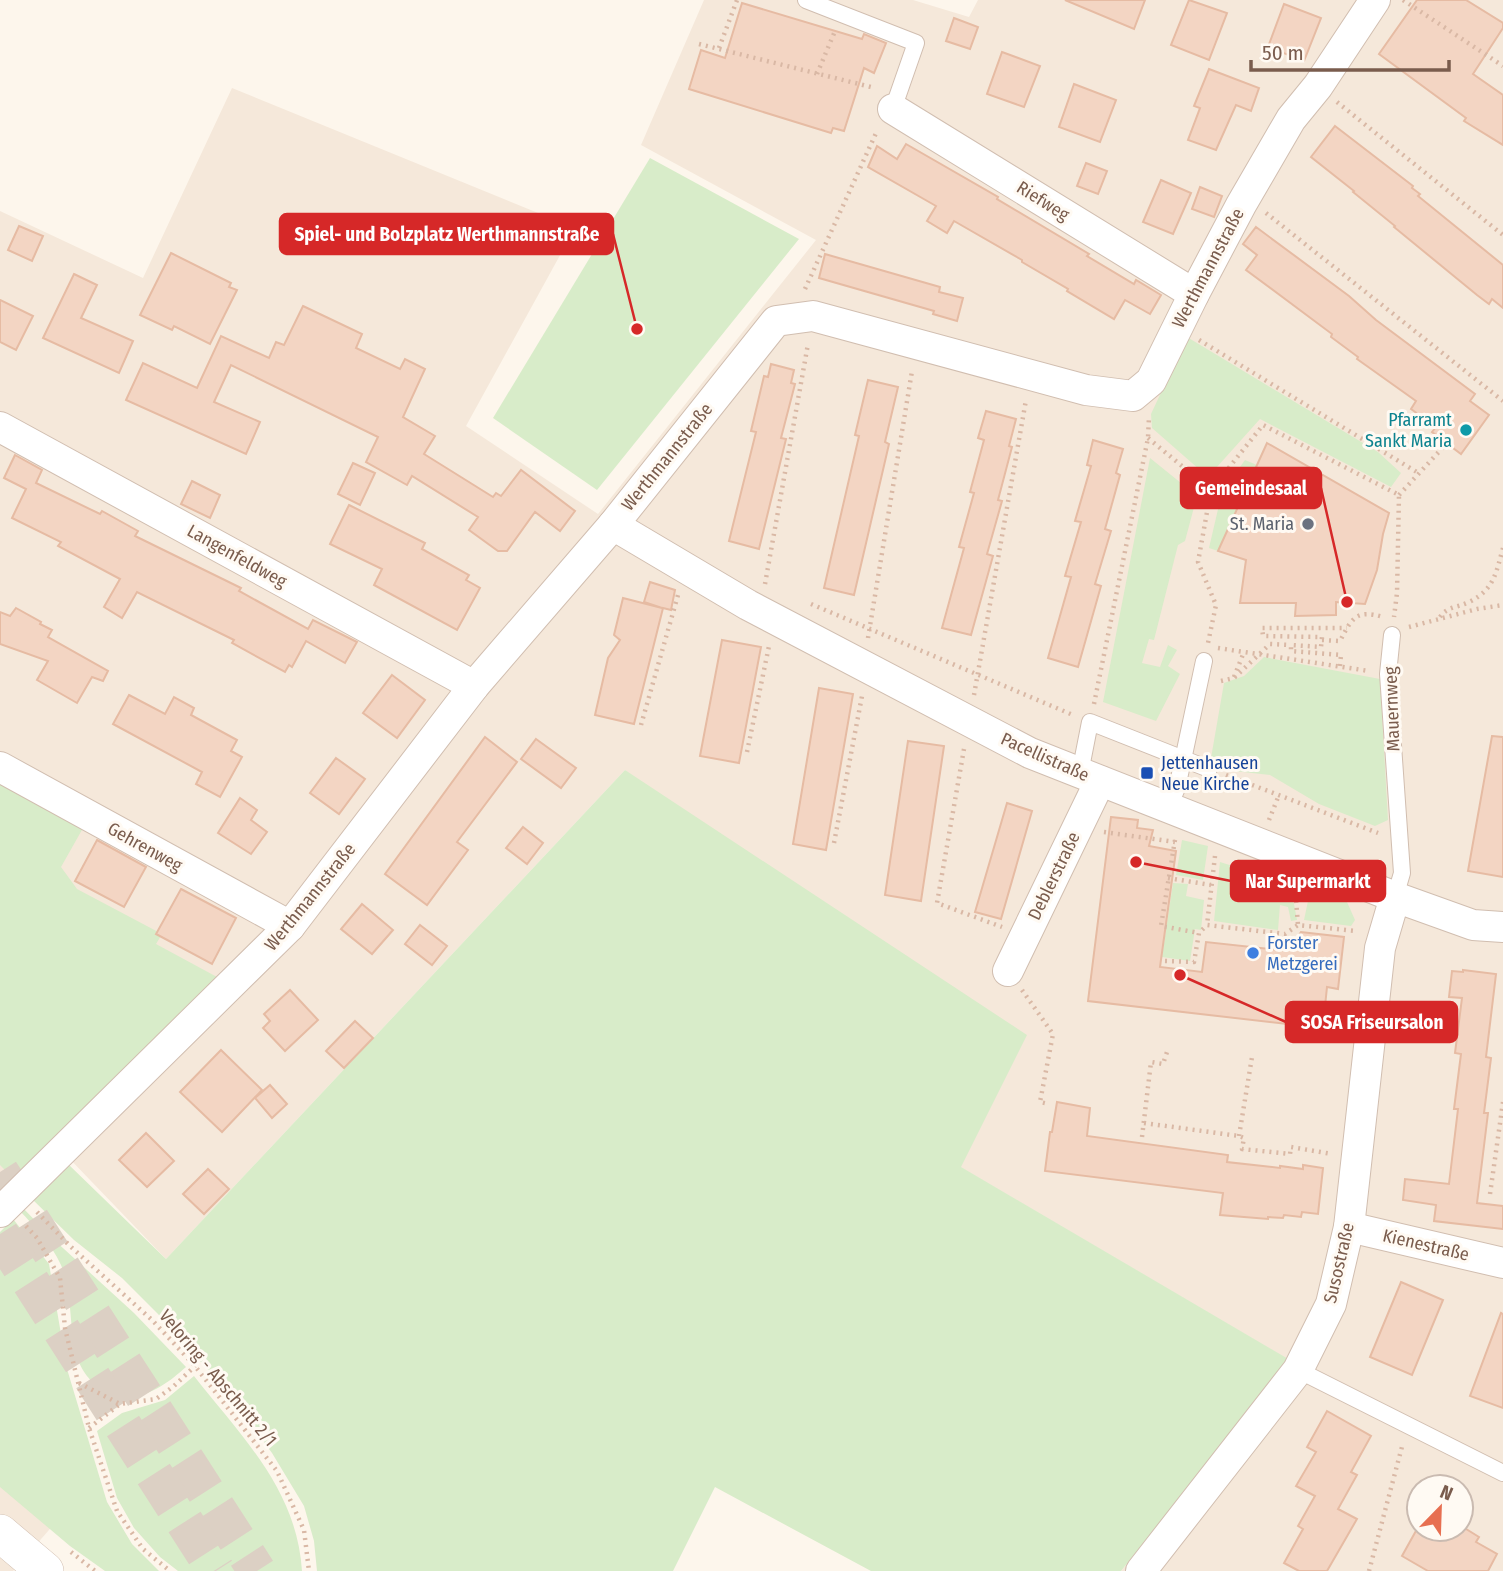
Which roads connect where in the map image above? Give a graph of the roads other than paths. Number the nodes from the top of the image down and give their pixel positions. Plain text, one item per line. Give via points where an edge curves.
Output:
1 (806, 0) edge
2 (1375, 0) edge
3 (896, 100) joint
4 (1194, 294) junction
5 (0, 427) edge
6 (612, 525) junction
7 (1392, 635) road end
8 (1204, 662) dead end
9 (474, 686) junction
10 (1183, 760) junction
11 (0, 767) edge
12 (1209, 769) road end
13 (1090, 777) junction
14 (1173, 819) junction
15 (1395, 897) junction
16 (290, 926) junction
17 (1503, 928) edge
18 (1008, 971) road end
19 (12, 1217) edge
20 (1349, 1227) junction
21 (1503, 1263) edge
22 (1298, 1370) junction
23 (1503, 1473) edge
24 (0, 1533) edge
25 (45, 1571) edge
26 (1141, 1571) edge

1 - 3 lane via 916,43
2 - 4 street, Werthmannstraße via 1291,119
3 - 4 street, Riefweg
4 - 6 street, Werthmannstraße via 1151,381 1133,396 1086,390 806,316 776,321
5 - 9 street, Langenfeldweg
6 - 9 street, Werthmannstraße
6 - 13 street, Pacellistraße via 747,605 1030,753
7 - 15 lane, Mauernweg via 1388,674 1402,873
8 - 10 lane
9 - 16 street, Werthmannstraße
10 - 12 lane
10 - 13 lane via 1090,722
10 - 14 lane
11 - 16 street, Gehrenweg
13 - 14 street, Pacellistraße
13 - 18 street, Deblerstraße
14 - 15 street, Pacellistraße
15 - 17 street, Pacellistraße via 1474,925
15 - 20 street, Susostraße via 1380,948
16 - 19 street, Werthmannstraße
20 - 21 street, Kienestraße
20 - 22 street, Susostraße via 1331,1304
22 - 23 lane
22 - 26 street, Susostraße
24 - 25 street

